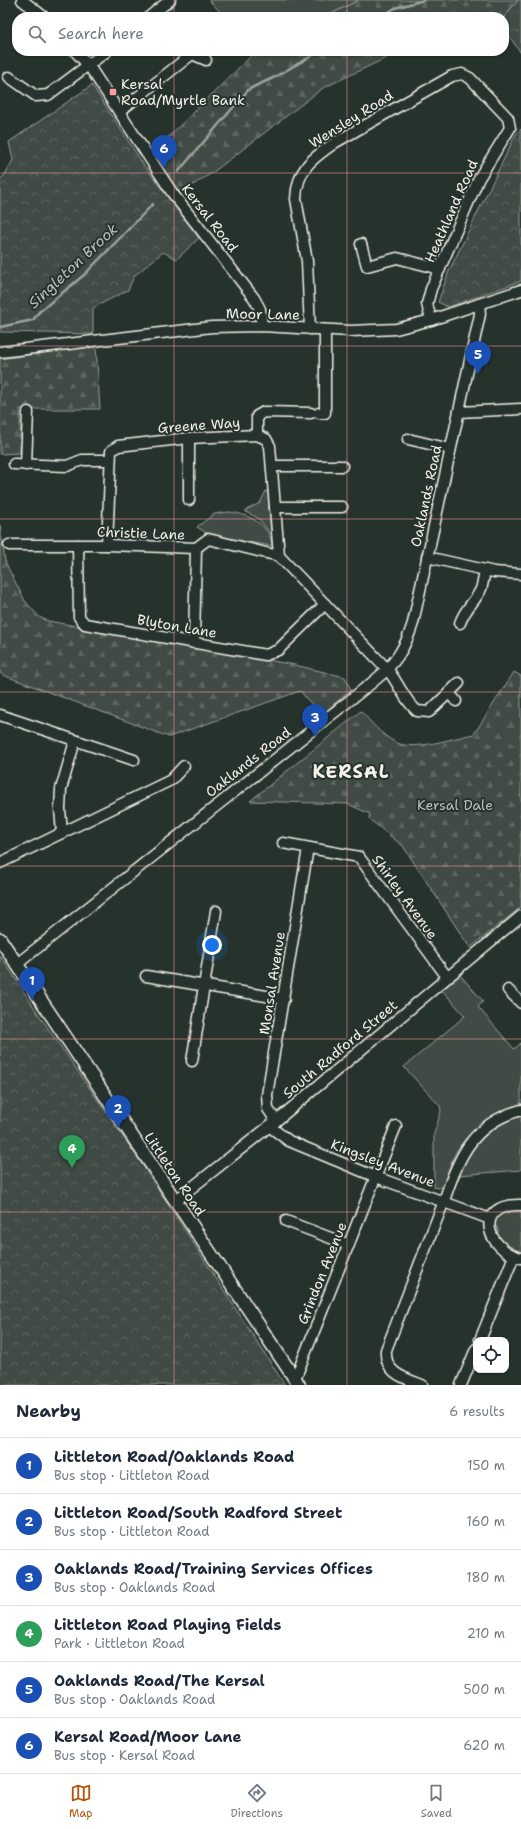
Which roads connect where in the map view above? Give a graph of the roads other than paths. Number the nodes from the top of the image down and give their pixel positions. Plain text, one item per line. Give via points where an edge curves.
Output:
1 (22, 0) edge
2 (170, 0) edge
3 (38, 12) edge
4 (155, 12) edge
5 (80, 56) edge
6 (101, 56) edge
7 (186, 56) edge
8 (198, 56) edge
9 (206, 60) dead end
10 (89, 66) junction
11 (9, 77) dead end
12 (119, 112) junction
13 (508, 118) joint
14 (361, 244) dead end
15 (440, 269) junction
16 (521, 290) edge
17 (479, 304) junction
18 (432, 320) junction
19 (262, 326) junction
20 (310, 329) junction
21 (325, 331) junction
22 (0, 352) edge
23 (521, 409) edge
24 (28, 412) dead end
25 (459, 412) junction
26 (257, 436) junction
27 (189, 438) junction
28 (408, 439) dead end
29 (450, 449) junction
30 (110, 460) junction
31 (14, 464) dead end
32 (26, 465) junction
33 (272, 466) junction
34 (342, 466) dead end
35 (188, 500) dead end
36 (275, 507) junction
37 (342, 507) dead end
38 (10, 545) dead end
39 (78, 545) junction
40 (107, 545) junction
41 (196, 548) junction
42 (278, 556) junction
43 (427, 557) junction
44 (485, 570) junction
45 (521, 574) edge
46 (325, 604) junction
47 (460, 622) dead end
48 (194, 643) junction
49 (387, 669) junction
50 (459, 683) dead end
51 (449, 693) junction
52 (456, 701) dead end
53 (0, 715) edge
54 (75, 741) junction
55 (134, 760) dead end
56 (184, 766) dead end
57 (62, 833) junction
58 (283, 843) dead end
59 (308, 848) junction
60 (0, 864) edge
61 (216, 911) dead end
62 (521, 916) edge
63 (0, 939) edge
64 (17, 964) junction
65 (146, 976) dead end
66 (446, 977) junction
67 (204, 986) junction
68 (508, 990) dead end
69 (284, 999) junction
70 (521, 1003) edge
71 (192, 1061) dead end
72 (521, 1110) edge
73 (272, 1124) junction
74 (396, 1126) dead end
75 (376, 1177) junction
76 (175, 1201) junction
77 (444, 1201) junction
78 (521, 1205) edge
79 (490, 1219) junction
80 (286, 1221) dead end
81 (349, 1245) junction
82 (518, 1257) edge
83 (481, 1337) edge
84 (473, 1356) edge
85 (297, 1382) edge
86 (422, 1385) edge
87 (461, 1385) edge

1 - 3 street
2 - 4 street
5 - 10 street, Kersal Road
6 - 10 street
7 - 12 street
8 - 9 street
10 - 11 street via 48,95 42,96 28,92
10 - 12 street, Kersal Road
12 - 19 street, Kersal Road via 173,194 254,298 260,309
13 - 15 street, Heathland Road via 510,128 479,178
13 - 20 street, Wensley Road via 470,78 462,74 456,75 336,142 305,166 298,181 296,199 308,261
14 - 15 street via 367,266 397,258
15 - 18 street, Heathland Road via 427,304
16 - 17 street, Moor Lane
17 - 18 street, Moor Lane
17 - 25 street, Oaklands Road via 480,314
18 - 21 street, Moor Lane via 396,329
19 - 20 street, Moor Lane
19 - 22 street, Moor Lane via 212,327
20 - 21 street, Moor Lane
21 - 26 street via 318,413 264,412 257,416
23 - 25 street
24 - 32 street
25 - 29 street, Oaklands Road
26 - 27 street, Greene Way
26 - 33 street, Greene Way via 264,437 269,442
27 - 30 street, Greene Way via 118,446 111,451
27 - 35 street
28 - 29 street
29 - 43 street, Oaklands Road
30 - 32 street via 82,460 66,466
30 - 40 street
31 - 32 street
33 - 34 street
33 - 36 street, Greene Way
36 - 37 street
36 - 42 street, Greene Way
38 - 39 street, Christie Lane
39 - 40 street, Christie Lane
39 - 48 street, Blyton Lane via 79,617 85,624
40 - 41 street, Christie Lane
41 - 42 street, Christie Lane via 208,539
41 - 48 street
42 - 46 street
43 - 44 street
43 - 49 street, Oaklands Road via 409,636 396,660
44 - 45 street
44 - 47 street via 481,589
46 - 48 street, Blyton Lane via 278,650 266,655
46 - 49 street
49 - 51 street via 396,679 403,696 418,712 429,712
49 - 64 street, Oaklands Road
50 - 51 street
51 - 52 street
53 - 54 street
54 - 55 street
54 - 57 street via 61,789
56 - 57 street via 171,780
57 - 60 street
58 - 59 street, Shirley Avenue
59 - 66 street, Shirley Avenue via 359,857
59 - 69 street, Monsal Avenue
61 - 67 street
62 - 66 street, South Radford Street
63 - 64 street, Littleton Road
64 - 76 street, Littleton Road
65 - 67 street
66 - 73 street, South Radford Street
67 - 69 street
67 - 71 street
68 - 70 street
69 - 73 street, Monsal Avenue via 268,1095
72 - 77 street via 492,1123 462,1152
73 - 75 street, Kingsley Avenue via 289,1141
73 - 76 street, South Radford Street
74 - 75 street, Grindon Avenue
75 - 77 street, Kingsley Avenue
75 - 81 street, Grindon Avenue
76 - 85 street, Littleton Road
77 - 79 street, Kingsley Avenue
77 - 86 street via 386,1350 388,1363 395,1374
78 - 79 street via 500,1208
79 - 82 street via 490,1230 494,1240 502,1250
80 - 81 street
81 - 85 street, Grindon Avenue
82 - 83 street
84 - 87 street

